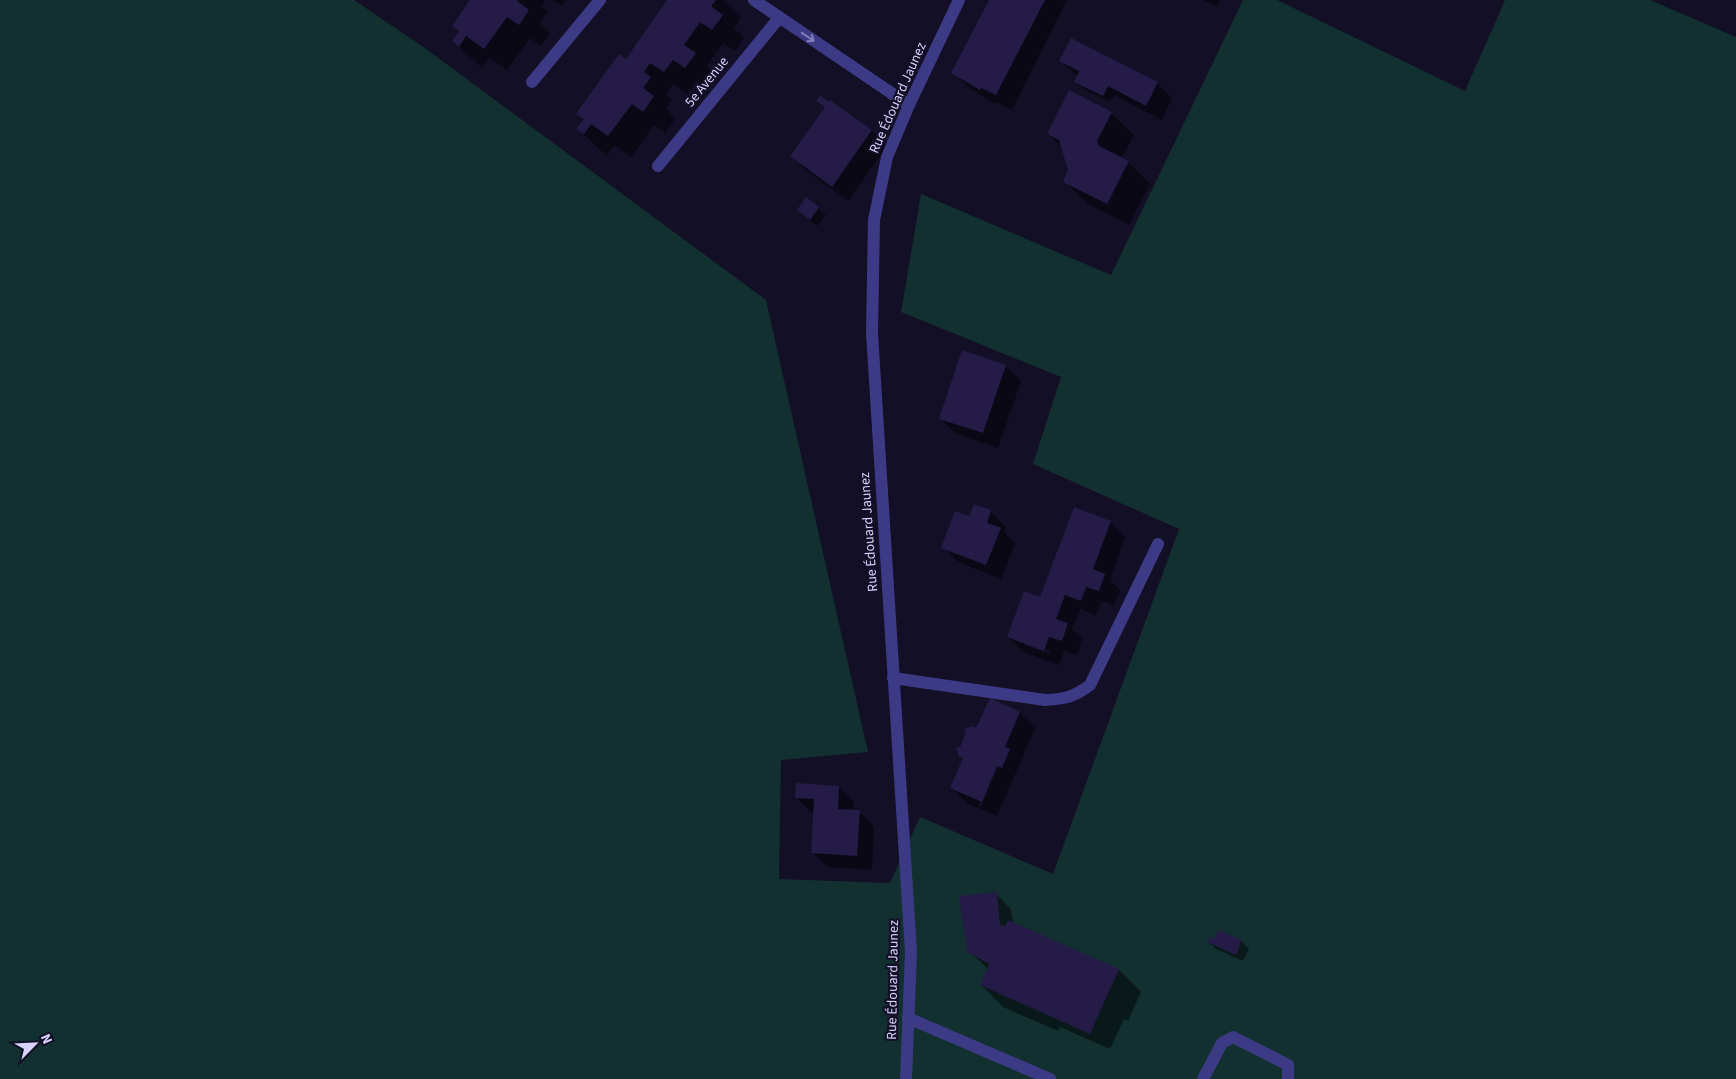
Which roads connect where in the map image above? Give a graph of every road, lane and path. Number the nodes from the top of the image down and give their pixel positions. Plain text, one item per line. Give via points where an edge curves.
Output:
1 (600, 0) edge
2 (754, 0) edge
3 (959, 0) edge
4 (779, 18) junction
5 (532, 82) dead end
6 (909, 105) junction
7 (658, 166) dead end
8 (1158, 544) dead end
9 (894, 678) junction
10 (908, 1018) junction
11 (906, 1079) edge
12 (1050, 1079) edge
13 (1202, 1079) edge
14 (1288, 1079) edge

1 - 5 street
2 - 4 street
3 - 6 street, Rue Édouard Jaunez
4 -> 6 street
4 - 7 street, 5e Avenue
6 - 9 street, Rue Édouard Jaunez via 887,157 874,220 872,333
8 - 9 street via 1090,685 1077,695 1063,700 1045,700
9 - 10 street, Rue Édouard Jaunez via 911,952
10 - 11 street, Rue Édouard Jaunez
10 - 12 street
13 - 14 street via 1222,1043 1233,1037 1288,1065

